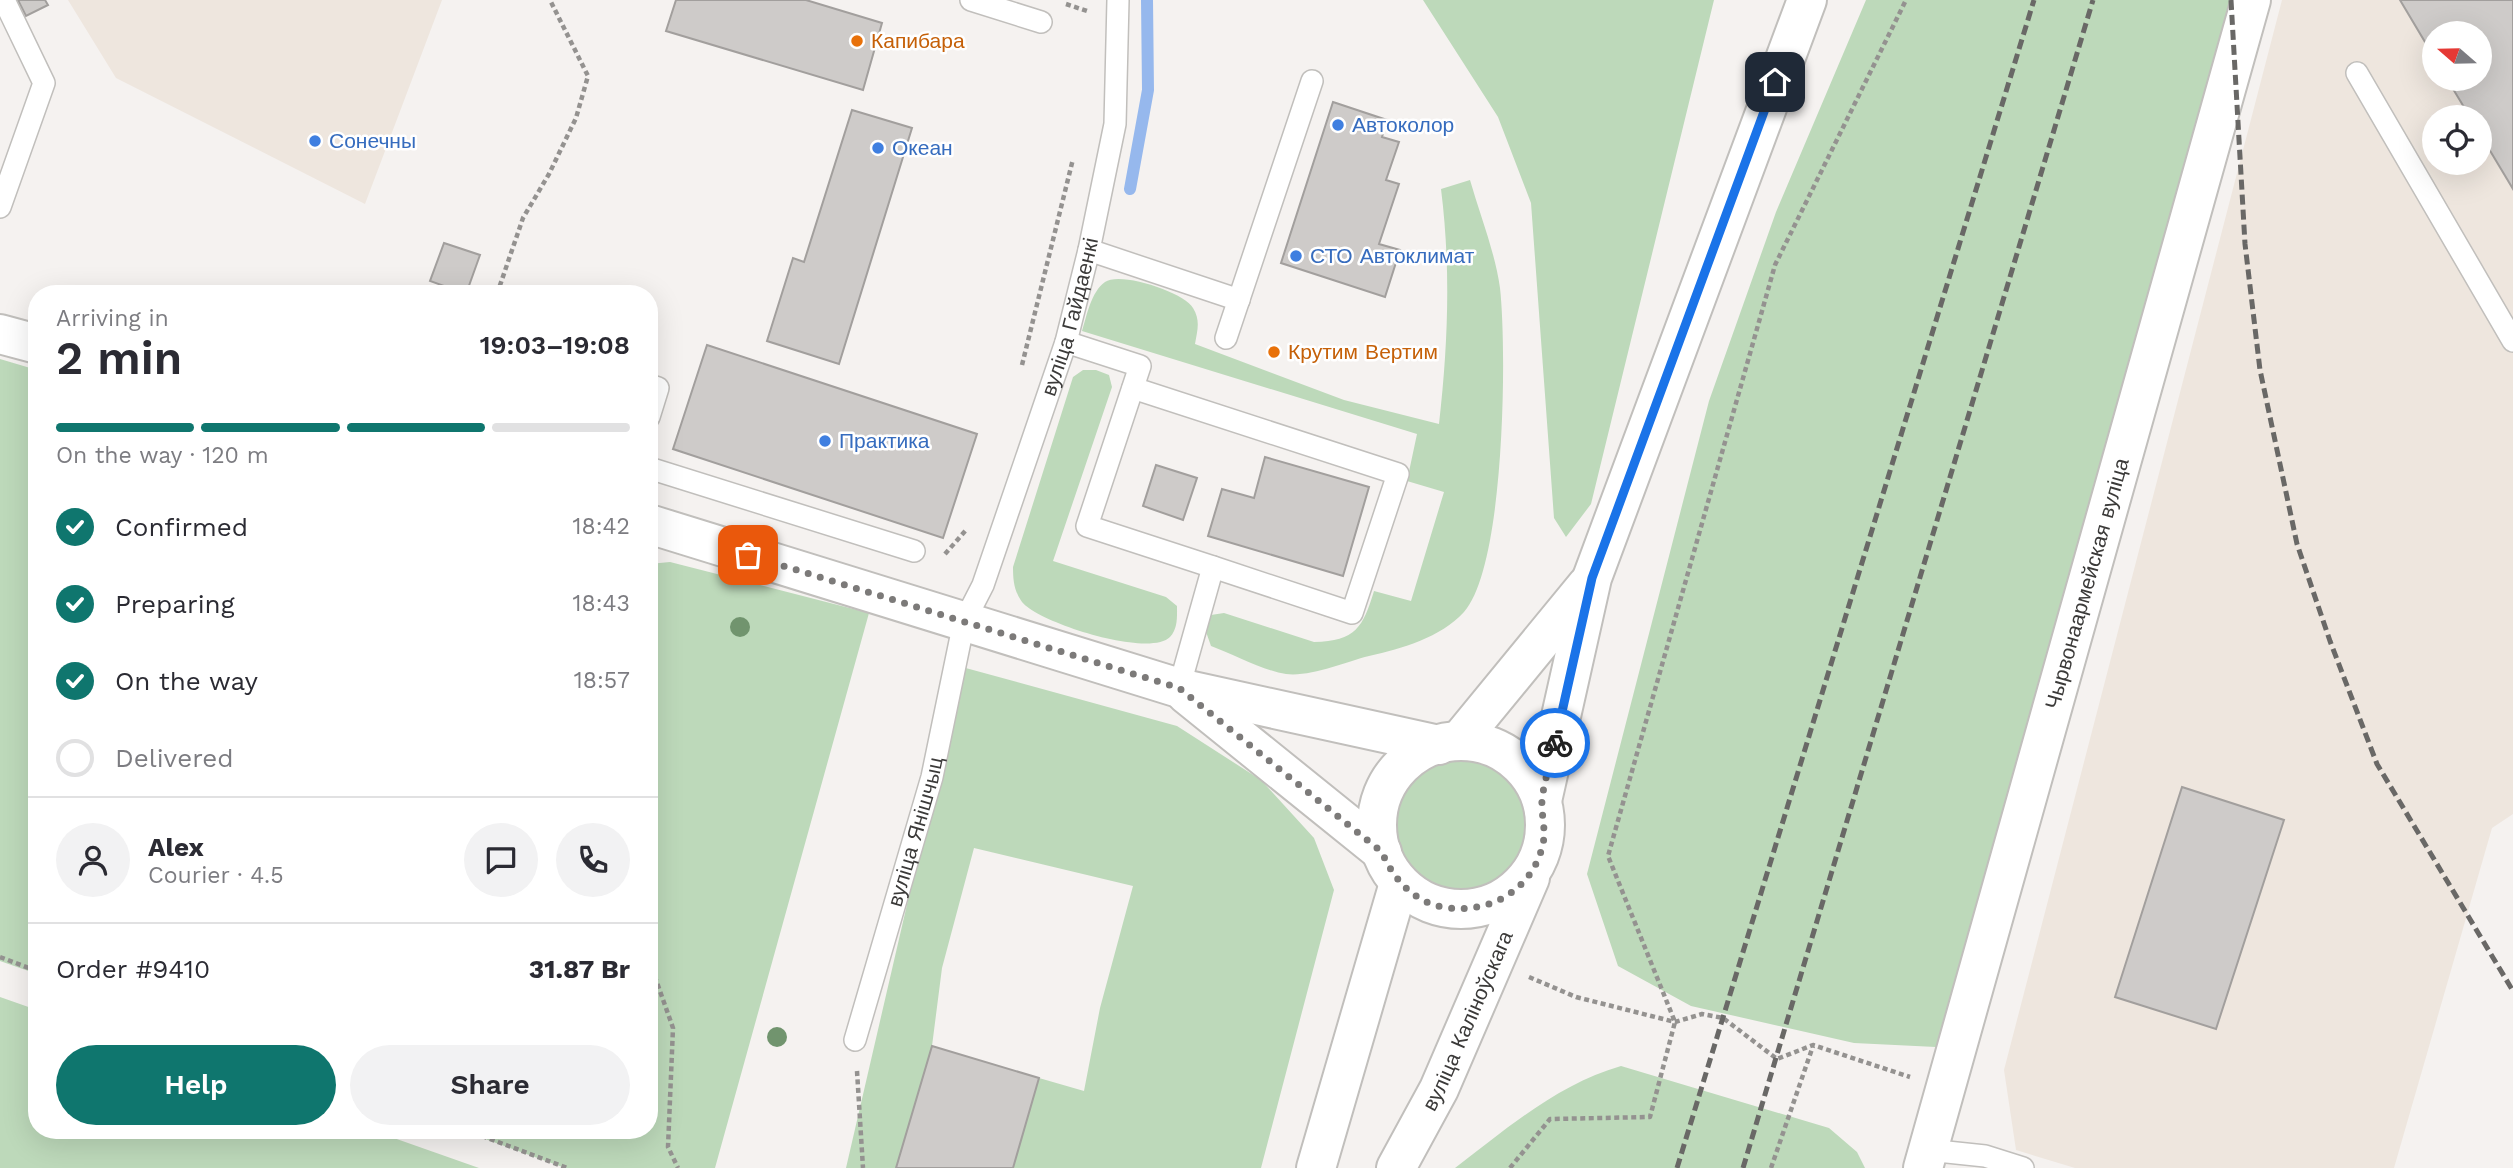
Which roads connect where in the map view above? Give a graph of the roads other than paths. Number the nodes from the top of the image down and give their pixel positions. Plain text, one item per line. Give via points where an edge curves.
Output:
1 (4, 0) edge
2 (971, 0) edge
3 (1118, 0) edge
4 (1807, 0) edge
5 (2251, 0) edge
6 (1041, 22) dead end
7 (2357, 72) dead end
8 (1312, 81) dead end
9 (0, 207) edge
10 (1089, 250) junction
11 (1239, 300) junction
12 (0, 334) edge
13 (1226, 338) dead end
14 (2513, 341) edge
15 (28, 342) edge
16 (1066, 342) junction
17 (1133, 388) junction
18 (658, 471) edge
19 (658, 527) edge
20 (914, 551) dead end
21 (1213, 567) junction
22 (1592, 578) junction
23 (964, 622) junction
24 (1179, 688) junction
25 (1449, 743) junction
26 (1542, 801) junction
27 (1391, 867) junction
28 (1534, 868) junction
29 (856, 1040) road end
30 (1926, 1159) edge
31 (1316, 1168) edge
32 (1396, 1168) edge
33 (2023, 1168) edge

1 - 9 lane via 44,83
2 - 6 lane
3 - 10 lane, вуліца Гайдаенкі via 1115,124
4 - 22 street
5 - 30 street, Чырвонаармейская вуліца
7 - 14 lane
8 - 11 lane
10 - 11 lane
10 - 16 lane, вуліца Гайдаенкі
11 - 13 lane
12 - 15 street
16 - 17 lane via 1140,366
16 - 23 lane, вуліца Гайдаенкі via 983,585
17 - 21 lane via 1087,526
17 - 21 lane via 1398,474 1352,613
18 - 20 lane
19 - 23 street
21 - 24 lane
22 - 25 street
22 - 26 street
23 - 24 street
23 - 29 lane, вуліца Янішчыц via 932,777
24 - 25 street, вуліца Каліноўскага
24 - 27 street, вуліца Каліноўскага
25 - 26 street, вуліца Каліноўскага via 1500,751 1532,780
25 - 27 street via 1411,759 1390,782 1381,801 1377,823
26 - 28 street, вуліца Каліноўскага via 1544,835
27 - 28 street, вуліца Каліноўскага via 1416,897 1458,909 1480,908 1501,900
27 - 31 street
28 - 32 street, вуліца Каліноўскага via 1440,1089
30 - 33 lane via 1985,1156

